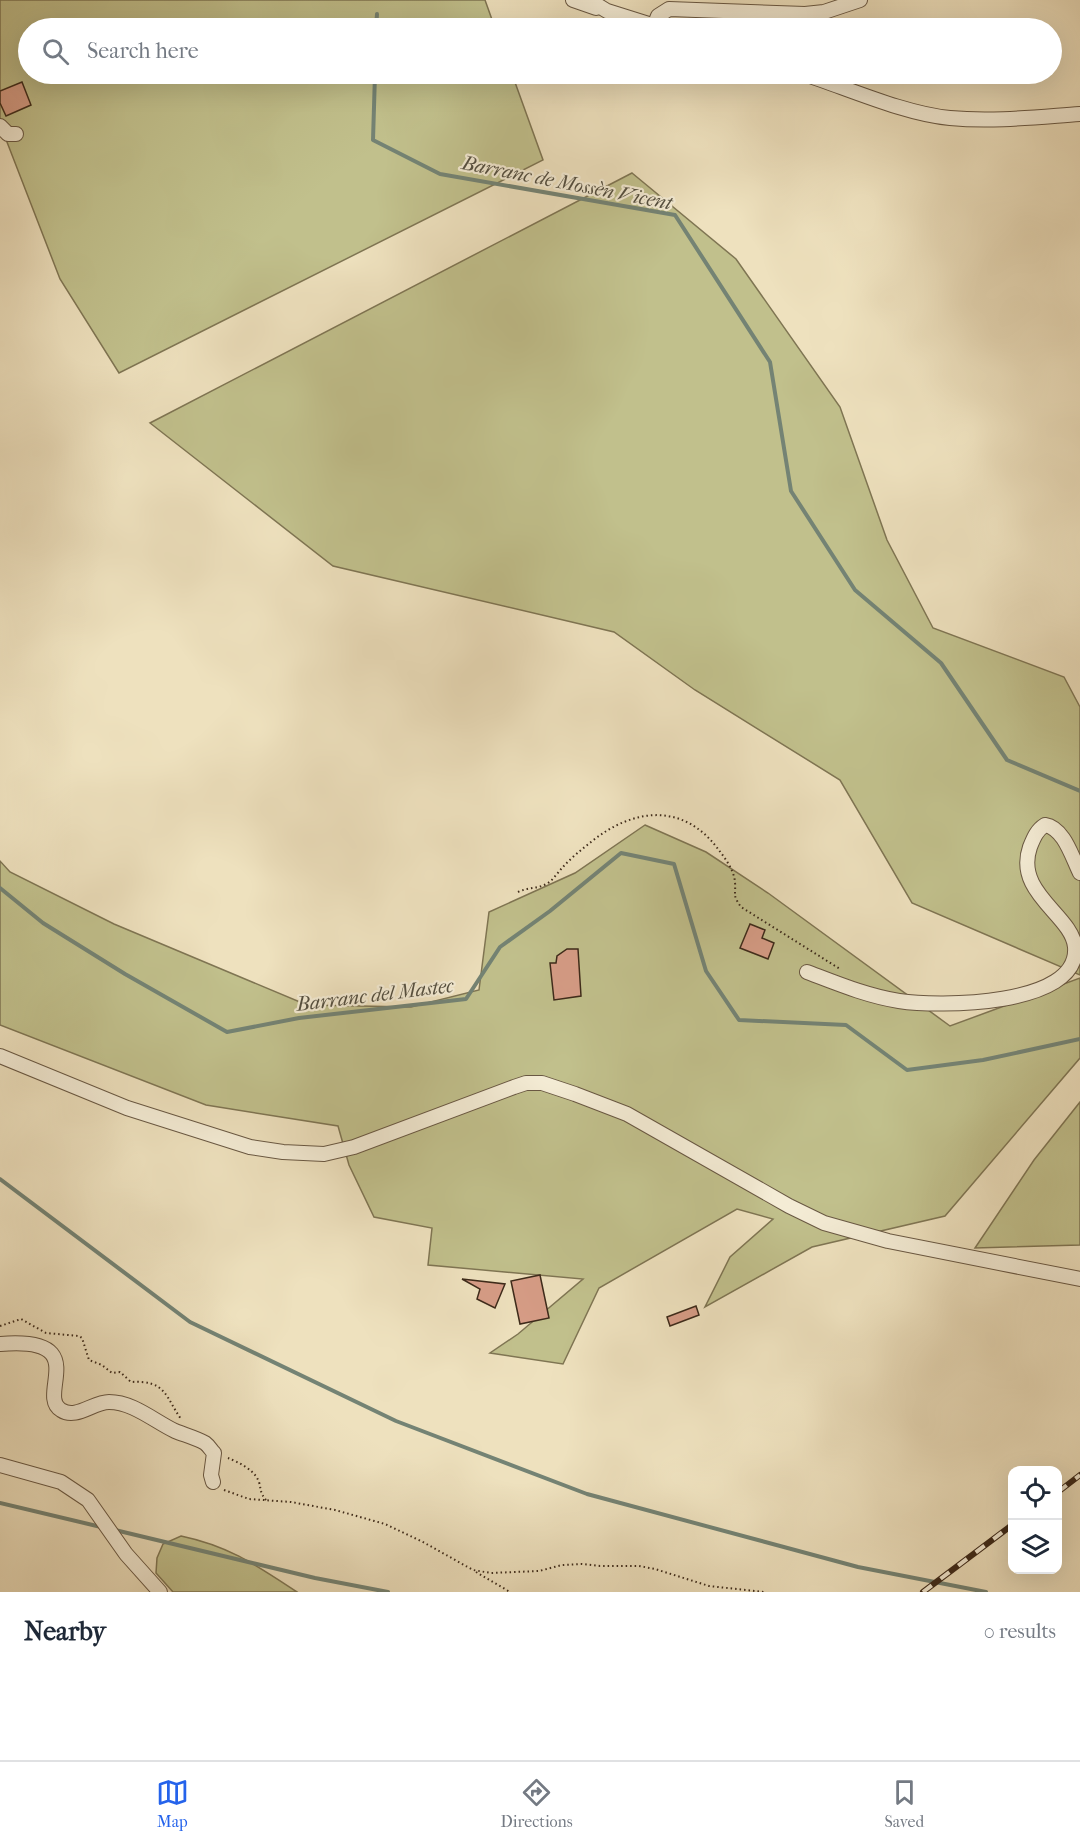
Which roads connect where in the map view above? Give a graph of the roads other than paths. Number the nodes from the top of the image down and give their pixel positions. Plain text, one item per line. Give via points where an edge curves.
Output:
1 (573, 0) edge
2 (589, 0) edge
3 (860, 0) edge
4 (607, 10) junction
5 (631, 18) edge
6 (658, 18) edge
7 (834, 84) edge
8 (1080, 114) edge
9 (0, 126) edge
10 (16, 134) dead end
11 (1080, 873) edge
12 (807, 972) dead end
13 (0, 1056) edge
14 (1080, 1279) edge
15 (0, 1344) edge
16 (0, 1465) edge
17 (213, 1482) road end
18 (160, 1592) edge

1 - 4 street
2 - 4 street
3 - 6 street via 805,14 669,9
4 - 5 street
7 - 8 street via 948,118
9 - 10 street via 8,134
11 - 12 street via 1059,832 1053,826 1039,829 1029,850 1030,875 1075,947 1070,968 1062,978 1044,987 1007,999 966,1003 898,1001
13 - 14 street via 127,1108 250,1147 303,1153 324,1154 354,1147 520,1085 542,1083 627,1114 824,1223 888,1241
15 - 17 street via 36,1344 54,1358 55,1399 61,1411 74,1413 98,1403 120,1403 204,1443 214,1454
16 - 18 street via 61,1482 88,1500 126,1554

